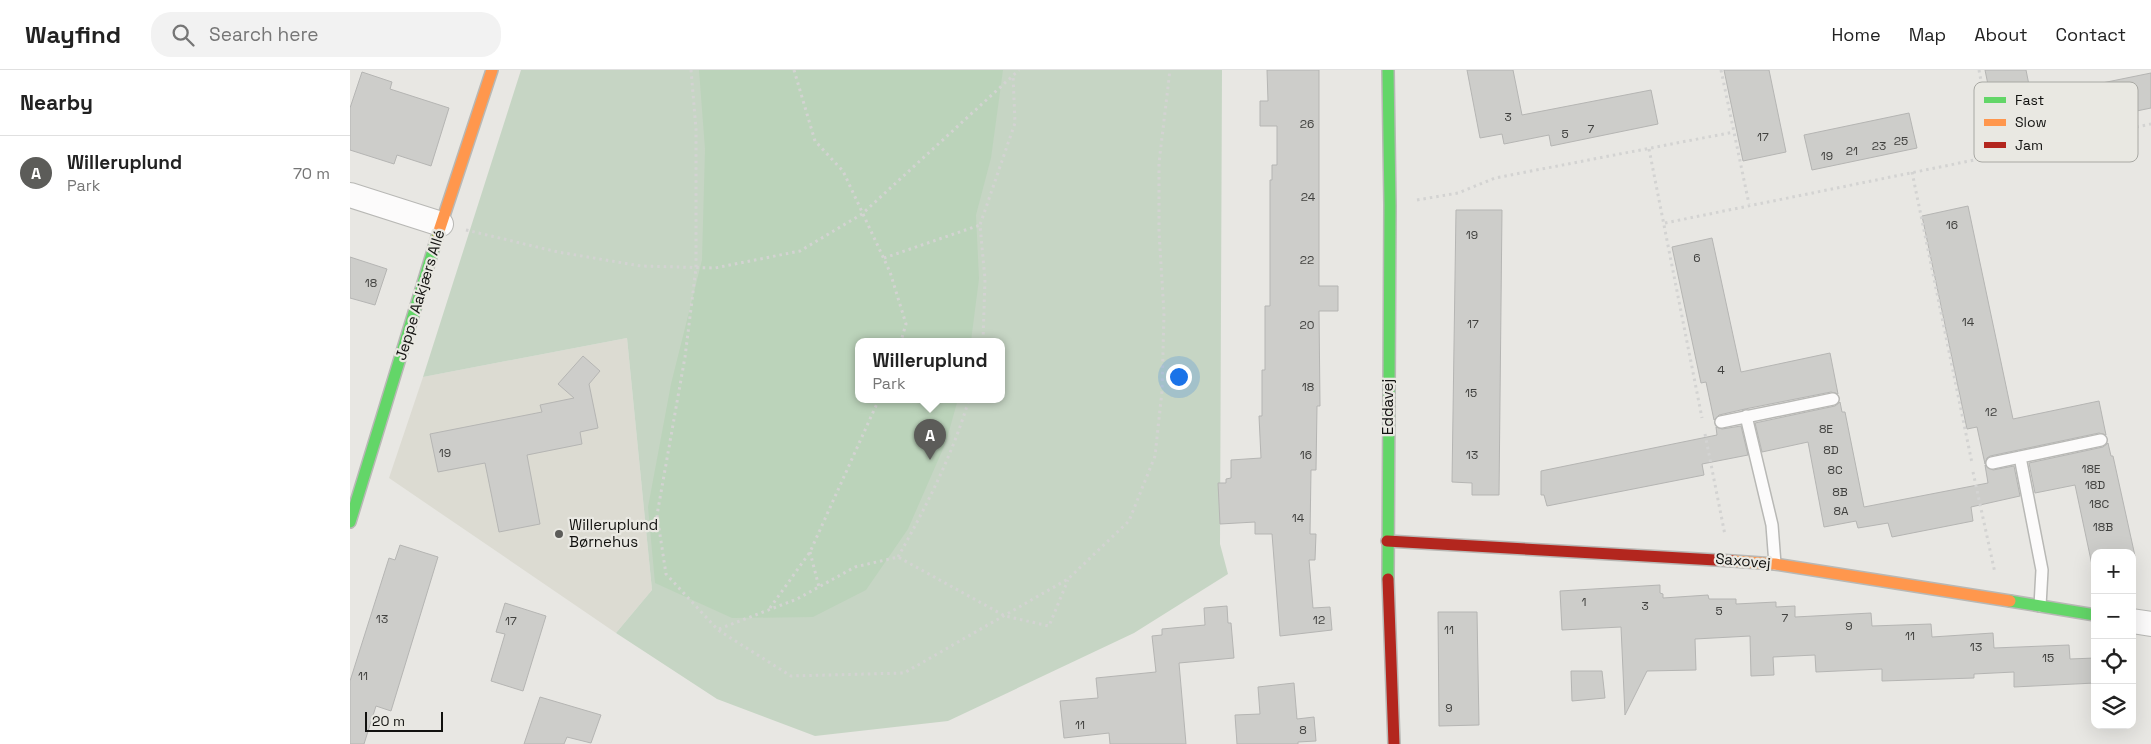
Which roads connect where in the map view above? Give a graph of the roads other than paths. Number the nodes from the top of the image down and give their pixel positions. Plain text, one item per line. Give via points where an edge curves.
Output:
1 (492, 70) edge
2 (1388, 70) edge
3 (350, 195) edge
4 (442, 224) junction
5 (1833, 399) dead end
6 (1746, 416) junction
7 (1721, 422) dead end
8 (2101, 440) dead end
9 (2020, 458) junction
10 (1992, 463) dead end
11 (357, 476) edge
12 (350, 522) edge
13 (1387, 541) junction
14 (1775, 564) junction
15 (2040, 606) junction
16 (2091, 614) edge
17 (2136, 622) edge
18 (2151, 624) edge
19 (1394, 744) edge

1 - 4 street, Jeppe Aakjærs Allé
2 - 13 street, Eddavej
3 - 4 street
4 - 11 street, Jeppe Aakjærs Allé
5 - 6 lane
6 - 7 lane
6 - 14 lane via 1772,525
8 - 9 lane
9 - 10 lane
9 - 15 lane via 2042,570
11 - 12 street, Jeppe Aakjærs Allé
13 - 14 street, Saxovej
13 - 19 street, Eddavej
14 - 15 street, Saxovej
15 - 16 street, Saxovej
17 - 18 street

